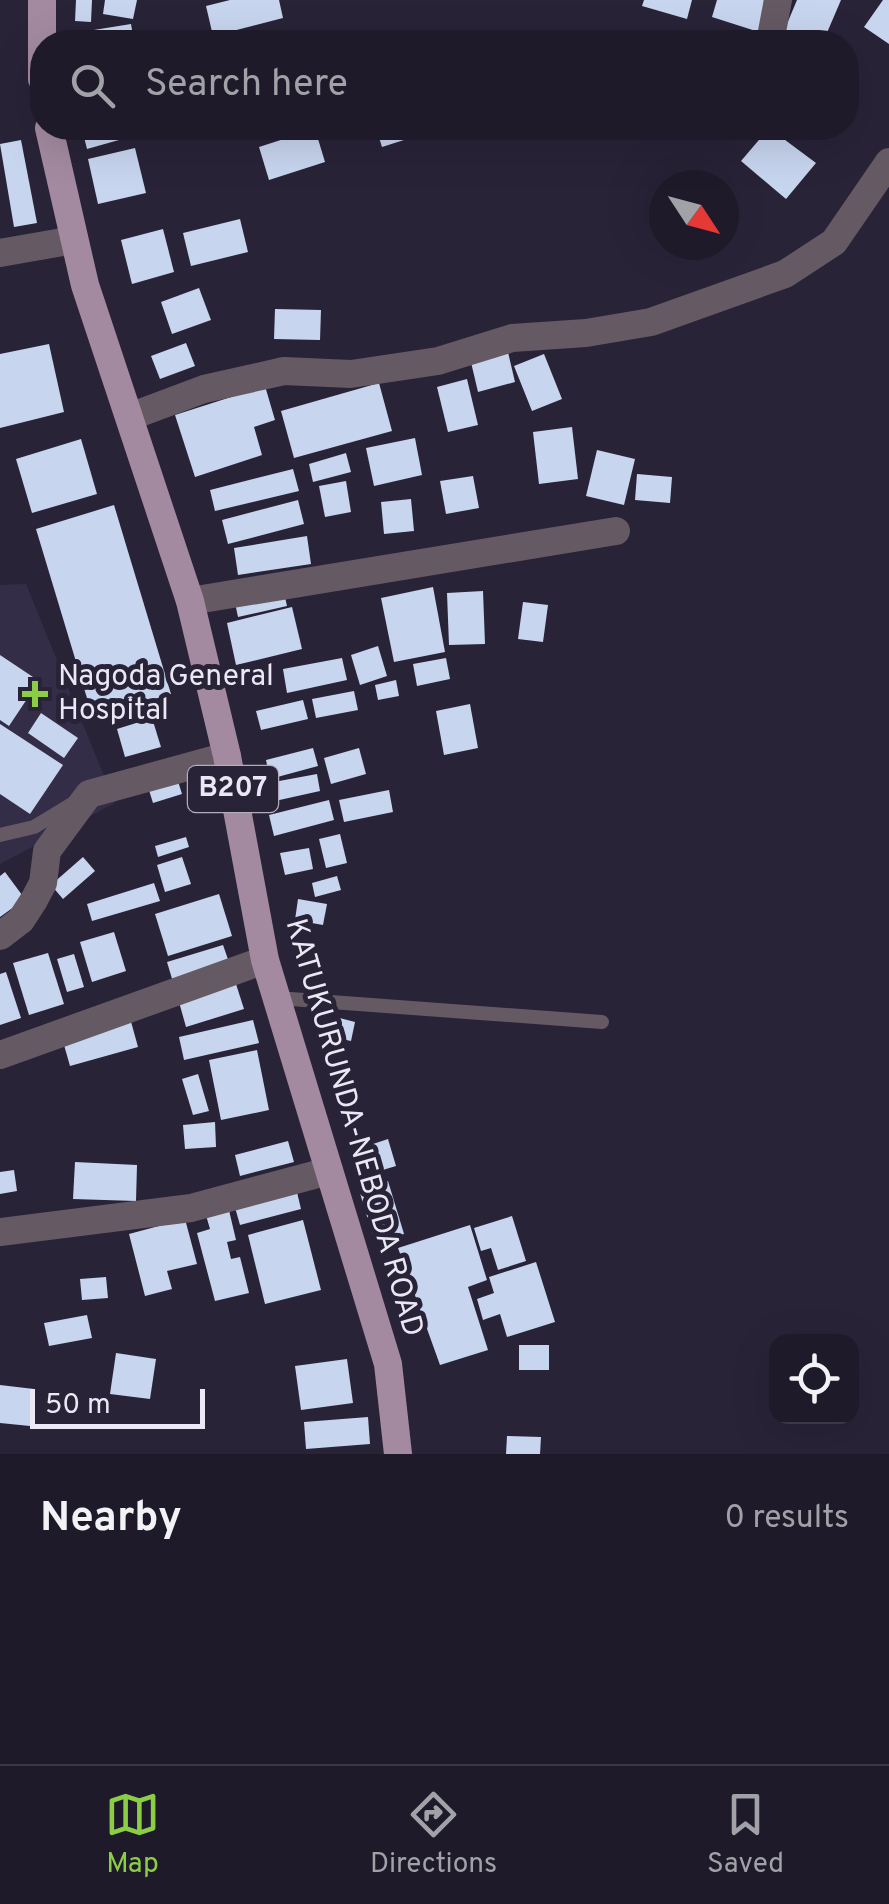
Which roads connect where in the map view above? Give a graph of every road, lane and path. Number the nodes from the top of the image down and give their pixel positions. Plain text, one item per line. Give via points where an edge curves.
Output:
1 (42, 0) edge
2 (778, 0) edge
3 (42, 30) edge
4 (772, 30) edge
5 (51, 140) edge
6 (889, 162) edge
7 (74, 240) junction
8 (0, 253) edge
9 (132, 416) junction
10 (616, 531) dead end
11 (190, 602) junction
12 (227, 756) junction
13 (90, 794) junction
14 (0, 835) edge
15 (0, 936) edge
16 (265, 960) junction
17 (277, 998) junction
18 (602, 1022) dead end
19 (0, 1055) edge
20 (329, 1171) junction
21 (0, 1232) edge
22 (398, 1454) edge

1 - 3 main road
2 - 4 street
5 - 7 main road, KATUKURUNDA-NEBODA ROAD / B207
6 - 9 street via 834,242 785,274 651,322 512,338 438,360 351,374 284,371 204,389
7 - 8 street
7 - 9 main road, KATUKURUNDA-NEBODA ROAD / B207
9 - 11 main road, KATUKURUNDA-NEBODA ROAD / B207
10 - 11 street
11 - 12 main road, KATUKURUNDA-NEBODA ROAD / B207
12 - 13 street
12 - 16 main road, KATUKURUNDA-NEBODA ROAD / B207
13 - 14 lane via 34,826
13 - 15 street via 47,851 34,900
16 - 17 main road, KATUKURUNDA-NEBODA ROAD / B207
16 - 19 street
17 - 18 lane
17 - 20 main road, KATUKURUNDA-NEBODA ROAD / B207
20 - 21 street via 192,1208
20 - 22 main road, KATUKURUNDA-NEBODA ROAD / B207 via 388,1364

